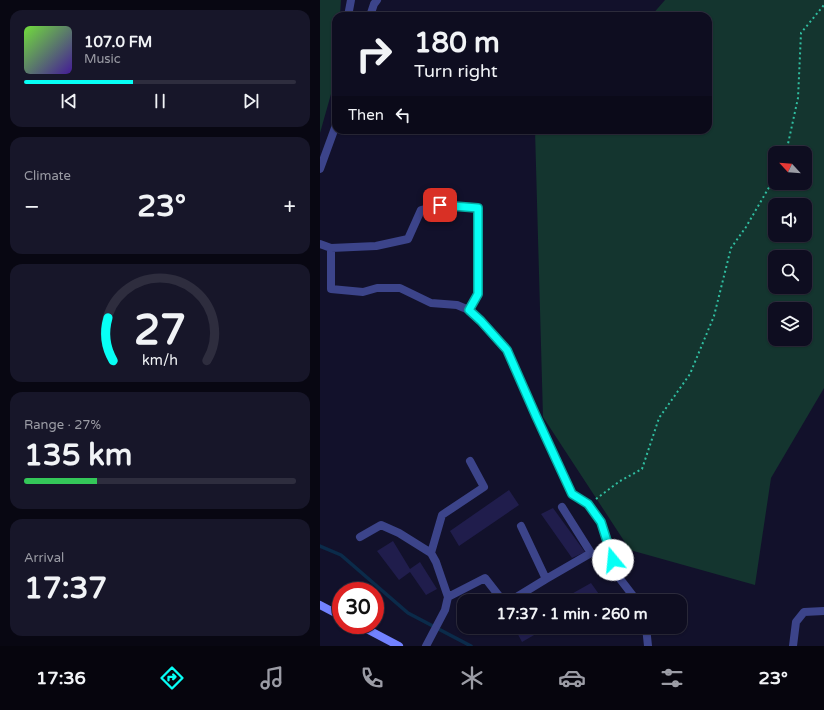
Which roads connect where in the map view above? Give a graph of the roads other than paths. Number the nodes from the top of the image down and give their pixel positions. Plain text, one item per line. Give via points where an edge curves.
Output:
1 (350, 0) edge
2 (377, 0) edge
3 (348, 12) edge
4 (371, 12) edge
5 (333, 134) edge
6 (320, 169) edge
7 (320, 244) edge
8 (331, 248) junction
9 (469, 310) junction
10 (470, 461) dead end
11 (562, 507) dead end
12 (521, 526) dead end
13 (360, 537) dead end
14 (431, 553) junction
15 (546, 578) junction
16 (498, 594) edge
17 (521, 594) edge
18 (632, 594) edge
19 (448, 597) junction
20 (320, 605) edge
21 (332, 611) edge
22 (824, 611) edge
23 (376, 634) edge
24 (647, 634) edge
25 (399, 646) edge
26 (426, 646) edge
27 (648, 646) edge
28 (793, 646) edge

1 - 3 street
2 - 4 street
5 - 6 street
7 - 8 street
8 - 9 street via 331,289 363,292 377,288 400,288 431,303 457,305
8 - 9 street via 376,246 408,239 421,210 440,205 478,208 478,294
9 - 18 street via 507,350 572,494 588,504 601,522 617,574
10 - 14 street via 484,488 442,515
11 - 15 street via 591,553
12 - 15 street
13 - 14 street via 381,525
14 - 19 street
15 - 17 street
16 - 19 street via 485,578
19 - 26 street via 445,610
20 - 21 street
22 - 28 street via 804,612 796,622
23 - 25 street
24 - 27 street

